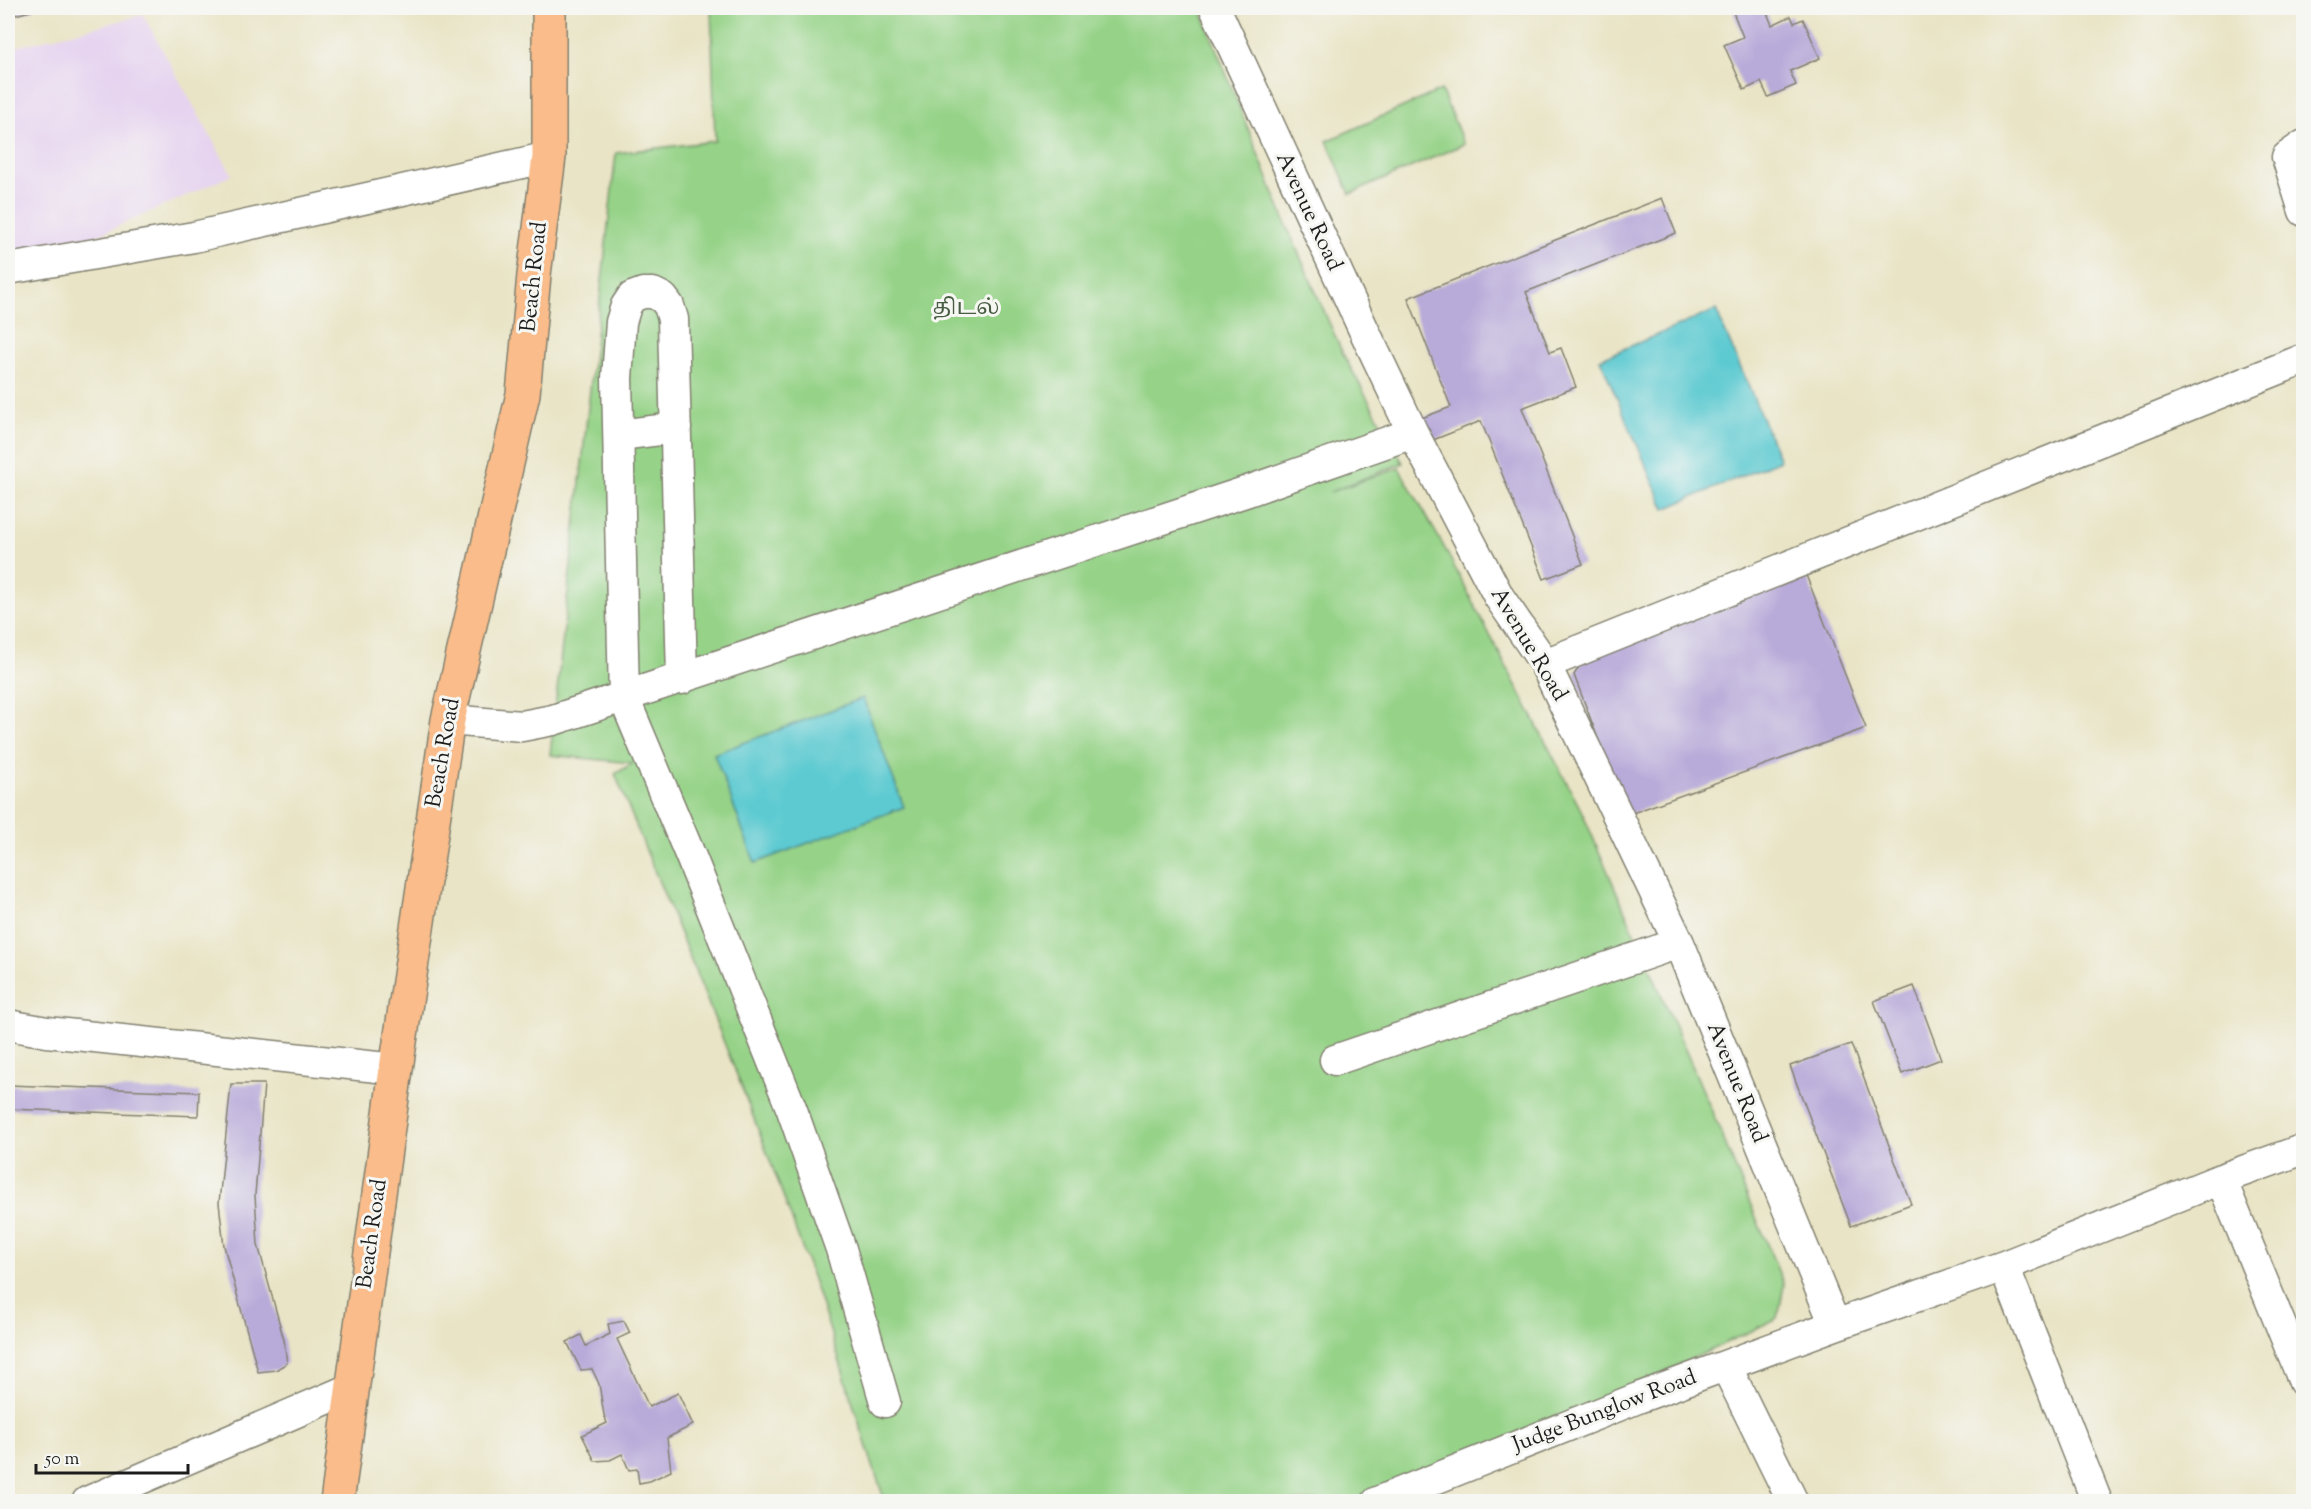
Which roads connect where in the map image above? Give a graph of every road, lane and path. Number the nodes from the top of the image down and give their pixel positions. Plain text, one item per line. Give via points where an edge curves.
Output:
1 (549, 8) edge
2 (1215, 8) edge
3 (2304, 145) edge
4 (549, 157) junction
5 (2304, 211) edge
6 (8, 269) edge
7 (2304, 358) edge
8 (676, 428) junction
9 (1413, 433) junction
10 (619, 435) junction
11 (1545, 664) junction
12 (682, 679) junction
13 (624, 698) junction
14 (448, 720) junction
15 (1679, 943) junction
16 (8, 1026) edge
17 (1335, 1060) dead end
18 (396, 1069) junction
19 (2304, 1149) edge
20 (2221, 1179) junction
21 (2004, 1266) junction
22 (1835, 1325) junction
23 (1726, 1366) junction
24 (2301, 1368) edge
25 (352, 1388) junction
26 (885, 1402) dead end
27 (1394, 1498) edge
28 (87, 1502) edge
29 (337, 1502) edge
30 (1793, 1502) edge
31 (2097, 1502) edge

1 - 4 main road, Beach Road
2 - 9 street, Avenue Road
3 - 5 street via 2287,157
4 - 6 street via 194,237
4 - 14 main road, Beach Road via 523,394
7 - 11 street
8 - 10 street
8 - 10 street via 673,319 663,298 643,293 632,297 621,322 617,378
8 - 12 street
9 - 11 street, Avenue Road via 1499,597
9 - 12 street
10 - 13 street
11 - 15 street, Avenue Road
12 - 13 street
13 - 14 street via 522,726
13 - 26 street via 792,1110 841,1249
14 - 18 main road, Beach Road
15 - 17 street
15 - 22 street, Avenue Road
16 - 18 street
18 - 25 main road, Beach Road
19 - 20 street, Judge Bunglow Road
20 - 21 street, Judge Bunglow Road
20 - 24 street
21 - 22 street, Judge Bunglow Road
21 - 31 street
22 - 23 street, Judge Bunglow Road
23 - 27 street, Judge Bunglow Road
23 - 30 street
25 - 28 street
25 - 29 main road, Beach Road

